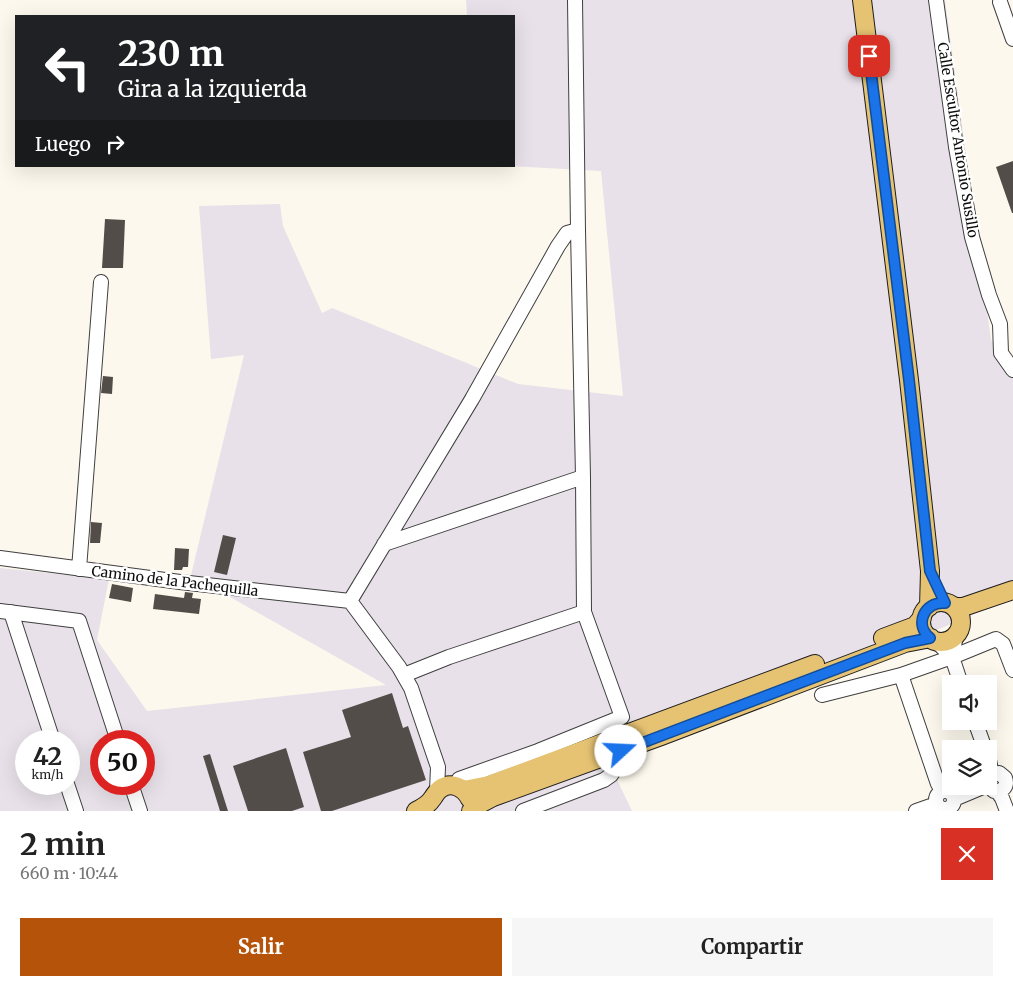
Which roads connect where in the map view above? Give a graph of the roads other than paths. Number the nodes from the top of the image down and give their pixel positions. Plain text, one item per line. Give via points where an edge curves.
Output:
1 (575, 0) edge
2 (862, 0) edge
3 (936, 0) edge
4 (1000, 2) dead end
5 (1013, 39) edge
6 (578, 230) junction
7 (101, 282) dead end
8 (1009, 338) edge
9 (1012, 365) edge
10 (583, 477) junction
11 (384, 544) junction
12 (0, 558) edge
13 (79, 568) junction
14 (1013, 590) edge
15 (350, 601) junction
16 (1013, 603) edge
17 (937, 609) junction
18 (6, 612) edge
19 (584, 612) junction
20 (958, 631) junction
21 (934, 640) junction
22 (952, 658) junction
23 (1013, 670) edge
24 (404, 674) junction
25 (901, 675) junction
26 (958, 675) edge
27 (822, 695) dead end
28 (49, 730) edge
29 (114, 730) edge
30 (609, 755) junction
31 (447, 790) edge
32 (71, 795) edge
33 (135, 795) edge
34 (961, 795) edge
35 (944, 801) edge
36 (76, 811) edge
37 (140, 811) edge
38 (416, 811) edge
39 (471, 811) edge
40 (523, 811) edge
41 (916, 811) edge

1 - 6 street
2 - 17 main road
3 - 8 street, Calle Escultor Antonio Susillo via 972,237 989,295
4 - 5 street
6 - 10 street
6 - 11 street via 567,233 558,246 472,399
7 - 13 street
8 - 9 street, Calle Escultor Antonio Susillo via 1001,353
10 - 11 street
10 - 19 street
11 - 15 street
12 - 13 street, Camino de la Pachequilla
13 - 15 street, Camino de la Pachequilla
14 - 17 main road via 963,607
15 - 24 street
16 - 20 main road via 973,618
17 - 20 main road via 960,617
17 - 21 main road via 923,628
17 - 31 main road via 916,626 902,632 660,723 489,785
18 - 28 street
18 - 29 street via 79,621
19 - 24 street
19 - 31 street via 622,717
20 - 21 main road via 948,640
20 - 22 street
21 - 22 street
21 - 30 main road via 905,643
22 - 23 street via 996,639 1004,644
22 - 25 street
22 - 26 street
24 - 31 street
25 - 27 street
25 - 35 street
30 - 39 main road via 493,797
30 - 40 street via 615,769 604,780
31 - 38 main road
31 - 39 main road via 471,800
32 - 36 street
33 - 37 street
34 - 35 street
35 - 41 street

